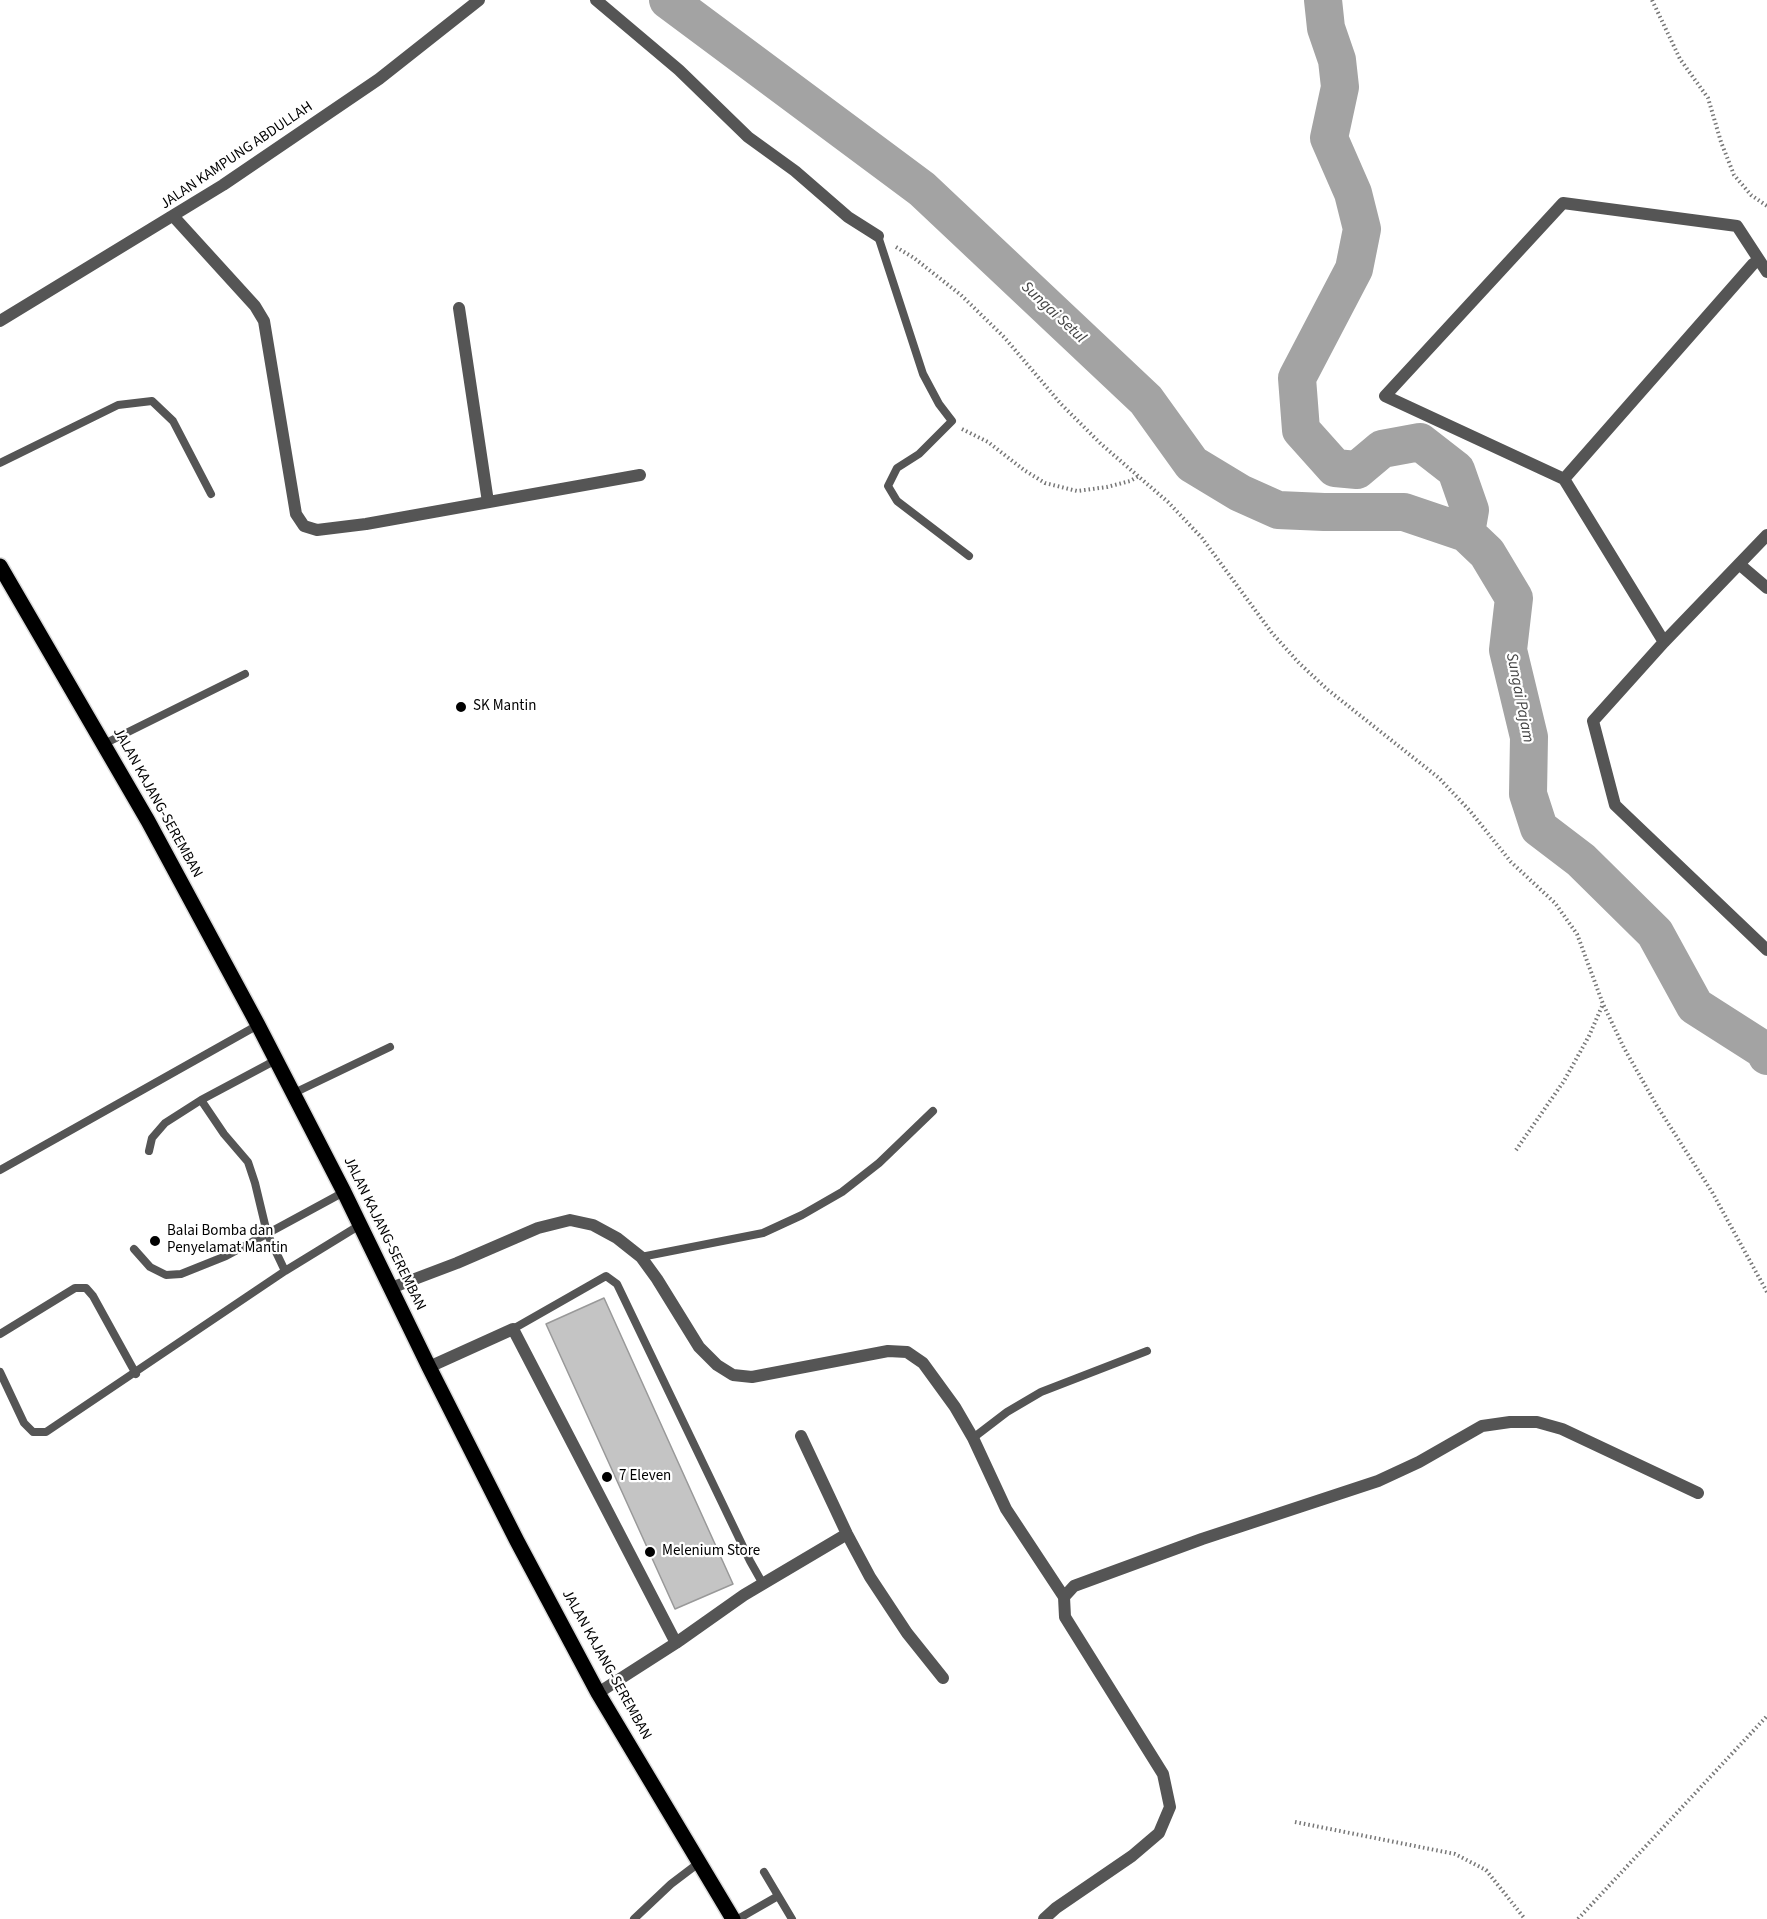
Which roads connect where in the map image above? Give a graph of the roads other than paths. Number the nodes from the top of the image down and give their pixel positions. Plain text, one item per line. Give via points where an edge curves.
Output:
1 (479, 0) edge
2 (596, 0) edge
3 (174, 217) junction
4 (878, 236) joint
5 (1753, 264) dead end
6 (1767, 272) edge
7 (459, 308) dead end
8 (0, 321) edge
9 (0, 463) edge
10 (640, 475) dead end
11 (1564, 480) junction
12 (211, 494) dead end
13 (488, 502) junction
14 (1767, 535) edge
15 (969, 556) dead end
16 (1740, 564) junction
17 (0, 566) edge
18 (1767, 588) edge
19 (1664, 642) junction
20 (245, 674) dead end
21 (104, 744) junction
22 (1767, 950) edge
23 (258, 1025) junction
24 (390, 1047) dead end
25 (276, 1060) junction
26 (294, 1093) junction
27 (201, 1100) junction
28 (933, 1112) dead end
29 (149, 1151) dead end
30 (0, 1170) edge
31 (344, 1192) junction
32 (360, 1225) junction
33 (267, 1233) junction
34 (134, 1249) dead end
35 (641, 1257) junction
36 (285, 1271) junction
37 (391, 1288) junction
38 (513, 1329) junction
39 (0, 1334) edge
40 (1147, 1351) dead end
41 (429, 1367) junction
42 (0, 1372) edge
43 (136, 1374) junction
44 (801, 1436) dead end
45 (973, 1438) junction
46 (1698, 1493) dead end
47 (847, 1534) junction
48 (763, 1584) junction
49 (1064, 1597) junction
50 (675, 1643) junction
51 (943, 1678) dead end
52 (598, 1693) junction
53 (700, 1862) junction
54 (764, 1872) dead end
55 (778, 1896) junction
56 (634, 1919) edge
57 (733, 1919) edge
58 (738, 1919) edge
59 (792, 1919) edge
60 (1044, 1919) edge

1 - 3 street, JALAN KAMPUNG ABDULLAH via 379,79
2 - 4 street via 679,70 748,137 848,217
3 - 8 street, JALAN KAMPUNG ABDULLAH
3 - 13 street via 255,306 264,321 297,514 304,526 317,530 366,524
4 - 15 lane via 923,374 952,421 919,454 897,468 888,486 897,501
5 - 11 street
6 - 11 street via 1737,226 1563,203 1385,396
7 - 13 street
9 - 12 lane via 118,405 152,400 173,421
10 - 13 street
11 - 19 street
14 - 16 street
16 - 18 street
16 - 19 street
17 - 21 main road, JALAN KAJANG-SEREMBAN
19 - 22 street via 1593,721 1615,805
20 - 21 lane
21 - 23 main road, JALAN KAJANG-SEREMBAN
23 - 25 main road, JALAN KAJANG-SEREMBAN
23 - 30 lane
24 - 26 lane
25 - 26 main road, JALAN KAJANG-SEREMBAN
25 - 27 lane
26 - 31 main road, JALAN KAJANG-SEREMBAN
27 - 29 lane via 165,1123 152,1138
27 - 33 lane via 248,1162
28 - 35 lane via 879,1163 842,1192 802,1215 763,1233
31 - 32 main road, JALAN KAJANG-SEREMBAN
31 - 33 lane
32 - 36 lane
32 - 37 main road, JALAN KAJANG-SEREMBAN
33 - 34 lane via 226,1256 181,1274 166,1275 150,1267
33 - 36 lane
35 - 37 street via 593,1225 570,1220 538,1228
35 - 45 street via 699,1347 733,1375 753,1377 888,1351 907,1352 923,1363
36 - 43 lane
37 - 41 main road, JALAN KAJANG-SEREMBAN
38 - 41 street
38 - 48 lane via 606,1276 617,1284
38 - 50 street
39 - 43 lane via 75,1288 86,1288
40 - 45 lane via 1041,1392
41 - 52 main road, JALAN KAJANG-SEREMBAN
42 - 43 lane via 24,1424 33,1432 46,1432
44 - 47 street
45 - 49 street via 1006,1509
46 - 49 street via 1563,1429 1537,1422 1500,1423 1482,1426 1378,1481 1074,1586
47 - 48 street
47 - 51 street via 907,1633
48 - 50 street
49 - 60 street via 1065,1617 1163,1774 1170,1807 1159,1833
50 - 52 street
52 - 53 main road, JALAN KAJANG-SEREMBAN
53 - 56 lane
53 - 57 main road, JALAN KAJANG-SEREMBAN
54 - 55 lane
55 - 58 lane
55 - 59 lane

